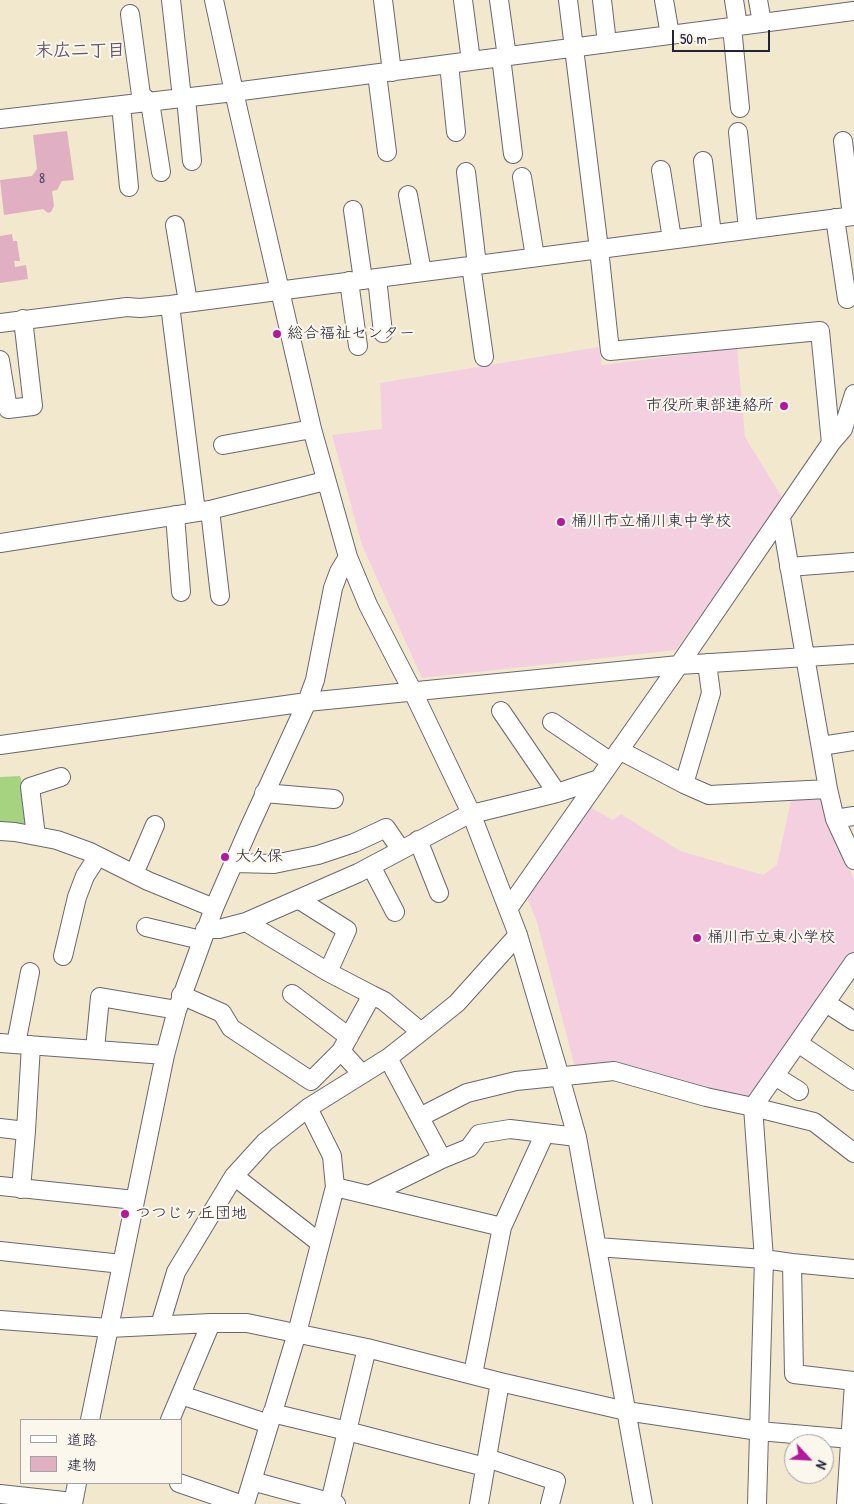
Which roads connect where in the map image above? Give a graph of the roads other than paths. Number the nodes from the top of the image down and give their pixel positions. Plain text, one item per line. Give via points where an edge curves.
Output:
1 (171, 0) edge
2 (214, 0) edge
3 (383, 0) edge
4 (462, 0) edge
5 (499, 0) edge
6 (568, 0) edge
7 (602, 0) edge
8 (664, 0) edge
9 (734, 0) edge
10 (758, 0) edge
11 (852, 7) edge
12 (818, 8) edge
13 (130, 14) dead end
14 (762, 23) junction
15 (735, 27) junction
16 (670, 35) junction
17 (607, 43) junction
18 (574, 48) junction
19 (504, 57) junction
20 (471, 61) junction
21 (449, 64) junction
22 (384, 73) junction
23 (234, 92) junction
24 (184, 98) junction
25 (150, 102) junction
26 (121, 105) junction
27 (740, 108) dead end
28 (0, 119) edge
29 (456, 132) dead end
30 (738, 132) dead end
31 (843, 140) dead end
32 (387, 152) dead end
33 (513, 154) dead end
34 (192, 161) dead end
35 (703, 161) dead end
36 (661, 170) dead end
37 (161, 172) dead end
38 (466, 172) dead end
39 (522, 177) dead end
40 (130, 187) dead end
41 (408, 195) dead end
42 (353, 210) dead end
43 (853, 216) edge
44 (835, 218) junction
45 (175, 225) dead end
46 (748, 229) junction
47 (712, 234) junction
48 (672, 239) junction
49 (599, 249) junction
50 (535, 257) junction
51 (474, 265) junction
52 (422, 272) junction
53 (363, 280) junction
54 (279, 290) junction
55 (847, 299) dead end
56 (188, 302) junction
57 (170, 305) junction
58 (23, 319) junction
59 (0, 323) edge
60 (383, 333) dead end
61 (358, 346) dead end
62 (484, 357) dead end
63 (0, 360) edge
64 (854, 394) edge
65 (848, 427) edge
66 (312, 429) junction
67 (831, 443) junction
68 (223, 446) dead end
69 (325, 481) junction
70 (203, 511) junction
71 (175, 515) junction
72 (781, 518) junction
73 (0, 543) edge
74 (348, 557) junction
75 (854, 562) edge
76 (788, 567) junction
77 (181, 592) dead end
78 (220, 596) dead end
79 (854, 654) edge
80 (805, 656) junction
81 (707, 663) junction
82 (679, 665) junction
83 (413, 692) junction
84 (307, 702) junction
85 (501, 711) dead end
86 (552, 722) dead end
87 (854, 741) edge
88 (0, 745) edge
89 (821, 746) junction
90 (615, 756) junction
91 (61, 777) dead end
92 (599, 780) junction
93 (684, 784) junction
94 (828, 789) junction
95 (264, 793) junction
96 (557, 794) junction
97 (334, 799) dead end
98 (471, 813) junction
99 (854, 816) edge
100 (836, 819) junction
101 (154, 825) dead end
102 (0, 831) edge
103 (36, 836) junction
104 (418, 840) junction
105 (400, 850) junction
106 (98, 856) junction
107 (854, 860) edge
108 (234, 863) junction
109 (372, 866) junction
110 (134, 874) junction
111 (439, 894) dead end
112 (298, 899) junction
113 (214, 908) junction
114 (508, 909) junction
115 (395, 912) dead end
116 (246, 922) junction
117 (146, 926) dead end
118 (203, 935) junction
119 (518, 935) junction
120 (63, 956) dead end
121 (854, 962) edge
122 (30, 972) dead end
123 (328, 972) junction
124 (292, 994) dead end
125 (372, 995) junction
126 (179, 1002) junction
127 (826, 1003) junction
128 (854, 1021) edge
129 (421, 1032) junction
130 (798, 1043) junction
131 (16, 1044) edge
132 (345, 1044) junction
133 (95, 1050) junction
134 (165, 1055) junction
135 (388, 1058) junction
136 (362, 1074) junction
137 (775, 1076) junction
138 (560, 1077) junction
139 (854, 1081) edge
140 (799, 1091) dead end
141 (753, 1107) junction
142 (308, 1108) junction
143 (420, 1116) junction
144 (0, 1128) edge
145 (26, 1131) junction
146 (544, 1133) junction
147 (577, 1137) junction
148 (854, 1153) edge
149 (442, 1159) junction
150 (234, 1176) junction
151 (0, 1186) edge
152 (335, 1187) junction
153 (21, 1189) junction
154 (368, 1195) junction
155 (135, 1200) junction
156 (502, 1227) junction
157 (320, 1243) junction
158 (597, 1247) junction
159 (0, 1251) edge
160 (764, 1259) junction
161 (792, 1263) junction
162 (122, 1264) junction
163 (854, 1269) edge
164 (0, 1320) edge
165 (212, 1323) junction
166 (160, 1325) junction
167 (109, 1328) junction
168 (297, 1333) junction
169 (367, 1348) junction
170 (473, 1374) junction
171 (500, 1382) junction
172 (854, 1382) edge
173 (181, 1395) junction
174 (626, 1411) junction
175 (90, 1419) edge
176 (170, 1419) edge
177 (271, 1419) junction
178 (347, 1431) junction
179 (759, 1431) junction
180 (851, 1439) junction
181 (486, 1462) junction
182 (252, 1481) junction
183 (77, 1484) edge
184 (182, 1484) edge
185 (0, 1494) edge
186 (73, 1503) edge
187 (329, 1503) edge
188 (240, 1504) edge
189 (245, 1504) edge
190 (479, 1504) edge
191 (550, 1504) edge
192 (643, 1504) edge
193 (757, 1504) edge
194 (846, 1504) edge

1 - 24 street
2 - 23 street
3 - 22 street
4 - 20 street
5 - 19 street
6 - 18 street
7 - 17 street
8 - 16 street
9 - 15 street
10 - 14 street
11 - 12 street
12 - 14 street
13 - 25 street via 141,95
14 - 15 street
15 - 16 street
15 - 27 street
16 - 17 street
17 - 18 street
18 - 19 street
18 - 49 street
19 - 20 street
19 - 33 street
20 - 21 street
21 - 22 street
21 - 29 street
22 - 23 street
22 - 32 street
23 - 24 street
23 - 54 street
24 - 25 street
24 - 34 street
25 - 26 street
25 - 37 street
26 - 28 street
26 - 40 street
30 - 46 street
31 - 43 street
35 - 47 street
36 - 48 street
38 - 51 street
39 - 50 street
41 - 52 street
42 - 53 street
43 - 44 street
44 - 46 street
44 - 55 street
45 - 56 street
46 - 47 street
47 - 48 street
48 - 49 street
49 - 50 street
49 - 67 street via 610,351 820,331
50 - 51 street
51 - 52 street
51 - 62 street
52 - 53 street
53 - 54 street
53 - 60 street
53 - 61 street
54 - 56 street
54 - 66 street
56 - 57 street
57 - 58 street
57 - 70 street
58 - 59 street
58 - 63 street via 33,406 8,409
64 - 65 street
65 - 67 street
66 - 68 street
66 - 69 street
67 - 72 street
69 - 70 street
69 - 74 street
70 - 71 street
70 - 78 street
71 - 73 street
71 - 77 street
72 - 76 street
72 - 82 street
74 - 83 street via 368,605
74 - 84 street via 333,588 315,680
75 - 76 street
76 - 80 street
79 - 80 street
80 - 81 street
80 - 89 street
81 - 82 street
81 - 93 street via 711,693
82 - 83 street
82 - 90 street
83 - 84 street
83 - 98 street
84 - 88 street
84 - 95 street
85 - 96 street
86 - 90 street
87 - 89 street
89 - 94 street
90 - 92 street
90 - 93 street
91 - 103 street via 30,788
92 - 96 street
92 - 114 street
93 - 94 street via 710,795
94 - 100 street
95 - 97 street
95 - 108 street
96 - 98 street
98 - 104 street
98 - 114 street
99 - 100 street
100 - 107 street
101 - 110 street
102 - 103 street
103 - 106 street via 57,840
104 - 105 street
104 - 111 street
105 - 108 street via 386,828 318,855 274,864
105 - 109 street
106 - 110 street
106 - 120 street via 77,897
108 - 113 street
109 - 112 street
109 - 115 street
110 - 113 street
112 - 116 street
112 - 123 street via 347,930
113 - 118 street
114 - 119 street
116 - 118 street
116 - 123 street
117 - 118 street
118 - 126 street
119 - 129 street via 457,1003
119 - 138 street
121 - 127 street
122 - 131 street
123 - 125 street
124 - 132 street
125 - 129 street
125 - 132 street
126 - 132 street via 222,1013 231,1028 311,1081
126 - 133 street via 100,998
126 - 134 street
127 - 128 street
127 - 130 street
129 - 135 street
130 - 137 street
130 - 139 street
131 - 133 street
131 - 145 street
132 - 136 street
133 - 134 street
134 - 155 street
135 - 136 street
135 - 143 street
136 - 142 street
137 - 140 street
137 - 141 street
138 - 141 street via 614,1071
138 - 143 street via 516,1081 467,1093
138 - 147 street
141 - 148 street via 814,1122
141 - 160 street
142 - 150 street via 265,1142
142 - 152 street via 332,1156
143 - 149 street
144 - 145 street
145 - 153 street
146 - 147 street
146 - 149 street via 510,1129 479,1134 469,1148
146 - 156 street
147 - 158 street
149 - 154 street
150 - 157 street
150 - 166 street via 176,1272
151 - 153 street
152 - 154 street
152 - 157 street
153 - 155 street
154 - 156 street
155 - 162 street
156 - 170 street
157 - 168 street
158 - 160 street
158 - 174 street
159 - 162 street
160 - 161 street
160 - 179 street
161 - 163 street
161 - 172 street via 794,1374
162 - 167 street
164 - 167 street
165 - 166 street
165 - 168 street via 246,1323
165 - 173 street
166 - 167 street
167 - 175 street
168 - 169 street
168 - 177 street
169 - 170 street
169 - 178 street
170 - 171 street
171 - 174 street
171 - 181 street
172 - 180 street
173 - 176 street
173 - 177 street
174 - 179 street
174 - 192 street
177 - 178 street
177 - 182 street
178 - 181 street
178 - 187 street
179 - 180 street
179 - 193 street
180 - 194 street
181 - 190 street
181 - 191 street via 556,1481
182 - 187 street
182 - 189 street
183 - 186 street
184 - 188 street
185 - 186 street

